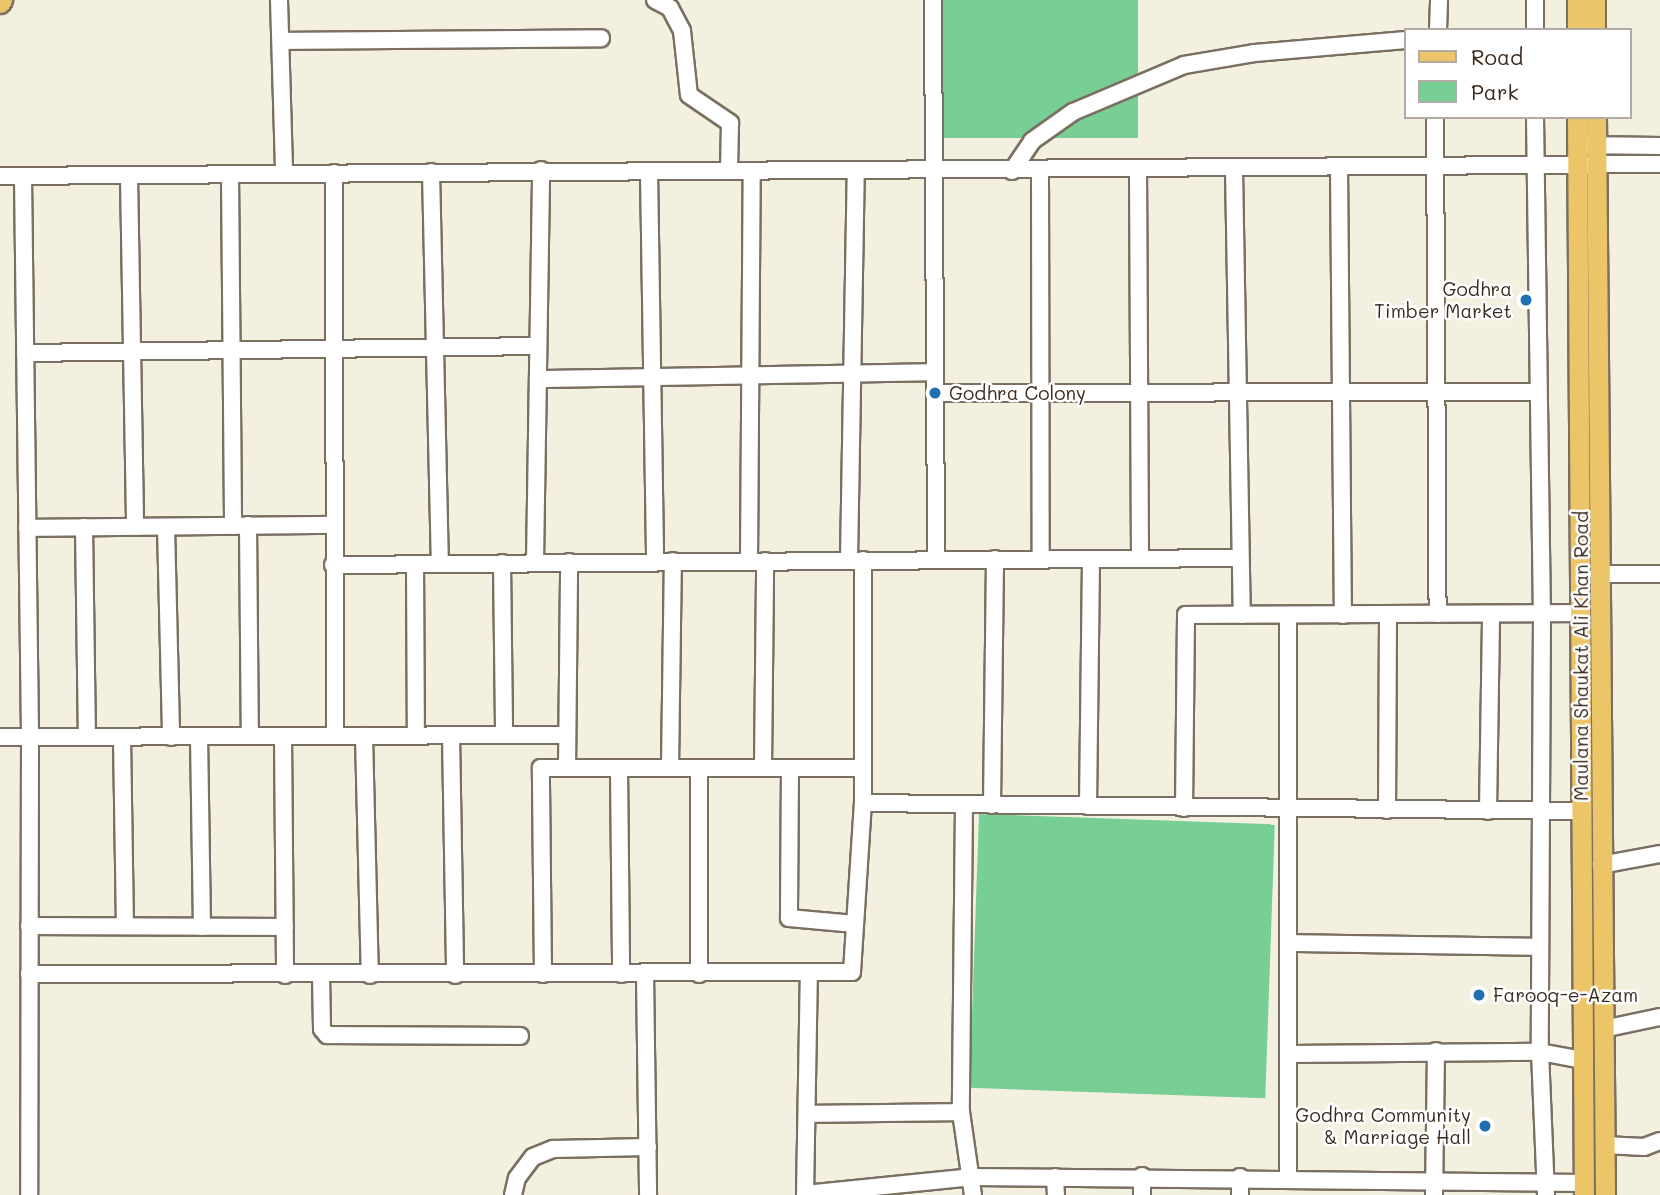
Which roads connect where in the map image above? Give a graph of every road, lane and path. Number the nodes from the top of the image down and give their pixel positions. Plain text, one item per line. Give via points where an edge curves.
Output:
1 (279, 0) edge
2 (655, 0) edge
3 (933, 0) edge
4 (1439, 0) edge
5 (1535, 0) edge
6 (1577, 0) edge
7 (1595, 0) edge
8 (1438, 28) edge
9 (1535, 28) edge
10 (1577, 28) edge
11 (1595, 28) edge
12 (601, 37) dead end
13 (1404, 40) edge
14 (281, 41) junction
15 (1435, 119) edge
16 (1535, 119) edge
17 (1578, 119) edge
18 (1596, 119) edge
19 (1660, 146) edge
20 (1587, 154) junction
21 (1535, 163) junction
22 (1434, 164) junction
23 (1660, 164) edge
24 (1339, 167) junction
25 (1234, 169) junction
26 (541, 170) junction
27 (1138, 170) junction
28 (649, 171) junction
29 (729, 171) junction
30 (751, 171) junction
31 (934, 171) junction
32 (1012, 171) junction
33 (1040, 171) junction
34 (431, 172) junction
35 (856, 172) junction
36 (284, 173) junction
37 (334, 173) junction
38 (230, 174) junction
39 (0, 176) edge
40 (130, 176) junction
41 (23, 177) junction
42 (538, 346) junction
43 (435, 348) junction
44 (334, 349) junction
45 (231, 350) junction
46 (132, 352) junction
47 (25, 353) junction
48 (935, 372) junction
49 (852, 373) junction
50 (750, 375) junction
51 (652, 377) junction
52 (538, 379) junction
53 (1436, 391) junction
54 (1139, 392) junction
55 (1237, 392) junction
56 (1341, 392) junction
57 (1538, 392) junction
58 (935, 393) junction
59 (1041, 393) junction
60 (333, 524) junction
61 (240, 526) junction
62 (84, 527) junction
63 (135, 527) junction
64 (166, 527) junction
65 (27, 528) junction
66 (1240, 558) junction
67 (995, 559) junction
68 (1041, 559) junction
69 (1091, 559) junction
70 (1140, 559) junction
71 (856, 560) junction
72 (936, 560) junction
73 (673, 561) junction
74 (757, 561) junction
75 (535, 562) junction
76 (569, 562) junction
77 (655, 562) junction
78 (502, 563) junction
79 (415, 564) junction
80 (440, 564) junction
81 (333, 565) junction
82 (1598, 574) junction
83 (1660, 574) edge
84 (1581, 613) junction
85 (1388, 614) junction
86 (1438, 614) junction
87 (1491, 614) junction
88 (1241, 615) junction
89 (1288, 615) junction
90 (1343, 615) junction
91 (1542, 615) junction
92 (567, 735) junction
93 (30, 736) junction
94 (283, 736) junction
95 (335, 736) junction
96 (364, 736) junction
97 (416, 736) junction
98 (451, 736) junction
99 (504, 736) junction
100 (0, 737) edge
101 (88, 737) junction
102 (122, 737) junction
103 (171, 737) junction
104 (199, 737) junction
105 (250, 737) junction
106 (567, 768) junction
107 (619, 768) junction
108 (670, 768) junction
109 (699, 768) junction
110 (763, 768) junction
111 (790, 768) junction
112 (863, 768) junction
113 (863, 803) junction
114 (964, 804) junction
115 (992, 805) junction
116 (1088, 806) junction
117 (1184, 808) junction
118 (1290, 810) junction
119 (1387, 810) junction
120 (1541, 810) junction
121 (1488, 811) junction
122 (1581, 811) junction
123 (1660, 854) edge
124 (1601, 865) junction
125 (855, 925) junction
126 (29, 926) junction
127 (125, 926) junction
128 (202, 927) junction
129 (285, 927) junction
130 (1289, 943) junction
131 (1541, 947) junction
132 (809, 973) junction
133 (29, 974) junction
134 (543, 974) junction
135 (621, 974) junction
136 (645, 974) junction
137 (699, 974) junction
138 (285, 975) junction
139 (321, 975) junction
140 (370, 975) junction
141 (455, 975) junction
142 (1660, 1017) edge
143 (1603, 1029) junction
144 (520, 1036) dead end
145 (1436, 1051) junction
146 (1540, 1052) junction
147 (1291, 1054) junction
148 (1583, 1060) junction
149 (961, 1112) junction
150 (808, 1114) junction
151 (1660, 1141) edge
152 (1604, 1145) junction
153 (648, 1147) junction
154 (1142, 1176) junction
155 (973, 1177) junction
156 (1055, 1177) junction
157 (1240, 1177) junction
158 (1288, 1177) junction
159 (884, 1189) edge
160 (1338, 1189) edge
161 (1434, 1189) edge
162 (1584, 1189) edge
163 (1546, 1190) edge
164 (805, 1194) edge
165 (29, 1195) edge
166 (513, 1195) edge
167 (648, 1195) edge
168 (973, 1195) edge
169 (1056, 1195) edge
170 (1142, 1195) edge
171 (1240, 1195) edge
172 (1605, 1195) edge

1 - 14 street
2 - 29 street via 670,8 682,31 689,95 730,123
3 - 31 street
4 - 8 street
5 - 9 street
6 - 10 main road
7 - 11 main road
12 - 14 street
13 - 32 street via 1254,53 1184,65 1073,112 1032,141
14 - 36 street
15 - 22 street
16 - 21 street
17 - 20 main road, Maulana Shaukat Ali Khan Road
18 - 20 main road, Maulana Shaukat Ali Khan Road
19 - 20 street
20 - 21 street
20 - 23 street
20 - 82 main road, Maulana Shaukat Ali Khan Road
20 - 84 main road, Maulana Shaukat Ali Khan Road
21 - 22 street
21 - 57 street
22 - 24 street
22 - 53 street
24 - 25 street
24 - 56 street
25 - 27 street
25 - 55 street
26 - 28 street
26 - 34 street
26 - 42 street
27 - 33 street
27 - 54 street
28 - 29 street
28 - 51 street
29 - 30 street
30 - 35 street
30 - 50 street
31 - 32 street
31 - 35 street
31 - 48 street
32 - 33 street
33 - 59 street
34 - 37 street
34 - 43 street
35 - 49 street
36 - 37 street
36 - 38 street
37 - 44 street
38 - 40 street
38 - 45 street
39 - 41 street
40 - 41 street
40 - 46 street
41 - 47 street
42 - 43 street
42 - 52 street
43 - 44 street
43 - 80 street
44 - 45 street
44 - 60 street
45 - 46 street
45 - 61 street
46 - 47 street
46 - 63 street
47 - 65 street
48 - 49 street
48 - 58 street
49 - 50 street
49 - 71 street
50 - 51 street
50 - 74 street
51 - 52 street
51 - 77 street
52 - 75 street
53 - 56 street
53 - 57 street
53 - 86 street
54 - 55 street
54 - 59 street
54 - 70 street
55 - 56 street
55 - 66 street
56 - 90 street
57 - 91 street
58 - 59 street
58 - 72 street
59 - 68 street
60 - 61 street
60 - 81 street
61 - 64 street
61 - 105 street
62 - 63 street
62 - 65 street
62 - 101 street
63 - 64 street
64 - 103 street
65 - 93 street
66 - 70 street
66 - 88 street
67 - 68 street
67 - 72 street
67 - 115 street
68 - 69 street
69 - 70 street
69 - 116 street
71 - 72 street
71 - 74 street
71 - 112 street
73 - 74 street
73 - 77 street
73 - 108 street
74 - 110 street
75 - 76 street
75 - 78 street
76 - 77 street
76 - 92 street
78 - 80 street
78 - 99 street
79 - 80 street
79 - 81 street
79 - 97 street
81 - 95 street
82 - 83 street
82 - 124 main road, Maulana Shaukat Ali Khan Road
84 - 91 street
84 - 122 main road, Maulana Shaukat Ali Khan Road
85 - 86 street
85 - 90 street
85 - 119 street
86 - 87 street
87 - 91 street
87 - 121 street
88 - 89 street
88 - 117 street via 1186,615
89 - 90 street
89 - 118 street
91 - 120 street
92 - 99 street
92 - 106 street
93 - 100 street
93 - 101 street
93 - 126 street
94 - 95 street
94 - 105 street
94 - 129 street
95 - 96 street
96 - 97 street
96 - 140 street
97 - 98 street
98 - 99 street
98 - 141 street
101 - 102 street
102 - 103 street
102 - 127 street
103 - 104 street
104 - 105 street
104 - 128 street
106 - 107 street
106 - 134 street via 541,768
107 - 108 street
107 - 135 street
108 - 109 street
109 - 110 street
109 - 137 street
110 - 111 street
111 - 112 street
111 - 125 street via 789,918
112 - 113 street
113 - 114 street
113 - 125 street
114 - 115 street
114 - 149 street
115 - 116 street
116 - 117 street
117 - 118 street
118 - 119 street
118 - 130 street
119 - 121 street
120 - 121 street
120 - 122 street
120 - 131 street
122 - 148 main road, Maulana Shaukat Ali Khan Road
123 - 124 street
124 - 143 main road, Maulana Shaukat Ali Khan Road
125 - 132 street via 852,972
126 - 127 street
126 - 133 street
127 - 128 street
128 - 129 street
129 - 138 street
130 - 131 street
130 - 147 street
131 - 146 street
132 - 137 street
132 - 150 street
133 - 138 street
133 - 165 street
134 - 135 street
134 - 141 street
135 - 136 street
136 - 137 street
136 - 153 street
138 - 139 street
139 - 140 street
139 - 144 street via 322,1029 327,1035
140 - 141 street
142 - 143 street
143 - 152 main road, Maulana Shaukat Ali Khan Road
145 - 146 street
145 - 147 street
145 - 161 street
146 - 148 street
146 - 163 street
147 - 158 street
148 - 162 main road, Maulana Shaukat Ali Khan Road
149 - 150 street
149 - 155 street
150 - 164 street
151 - 152 street via 1644,1147
152 - 172 main road, Maulana Shaukat Ali Khan Road
153 - 166 street via 553,1149 533,1157 517,1178
153 - 167 street
154 - 156 street
154 - 157 street
154 - 170 street
155 - 156 street
155 - 159 street
155 - 168 street
156 - 169 street
157 - 158 street
157 - 171 street
158 - 160 street
159 - 164 street
160 - 161 street
161 - 163 street
162 - 163 street

